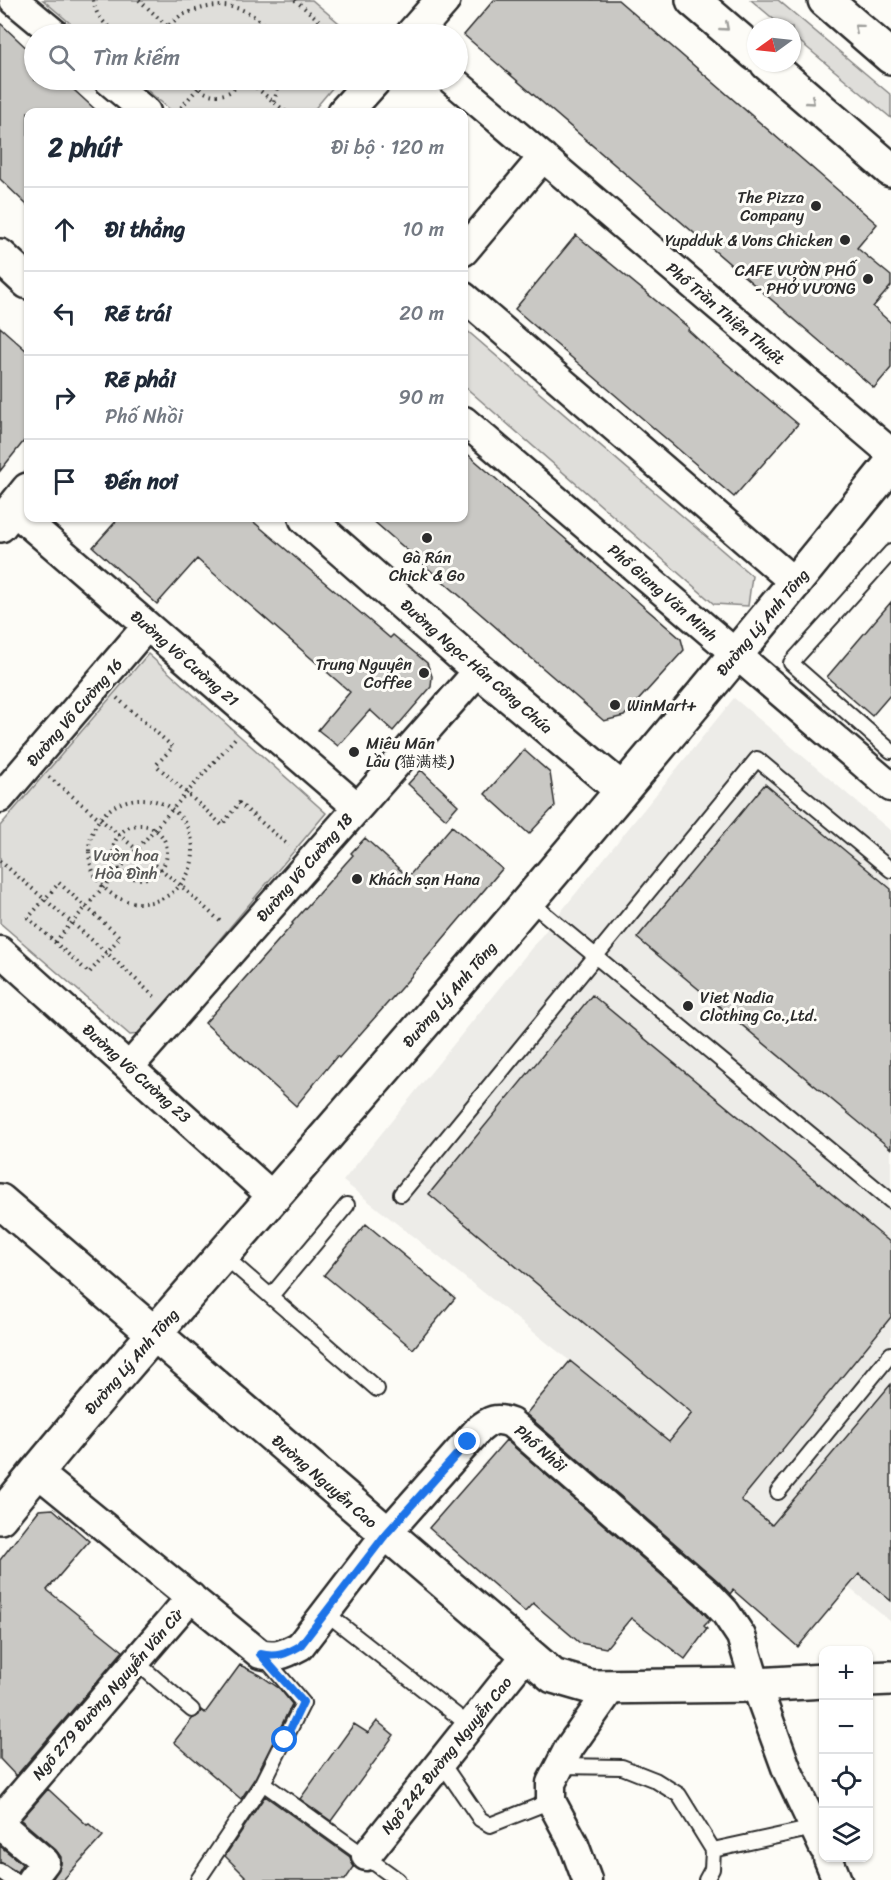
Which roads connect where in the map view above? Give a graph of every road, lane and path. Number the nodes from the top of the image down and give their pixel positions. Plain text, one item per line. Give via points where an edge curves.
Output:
1 (14, 0) edge
2 (93, 0) edge
3 (139, 0) edge
4 (294, 0) edge
5 (443, 0) edge
6 (693, 0) edge
7 (825, 0) edge
8 (43, 24) edge
9 (105, 24) edge
10 (165, 24) edge
11 (172, 24) edge
12 (263, 24) edge
13 (323, 24) edge
14 (422, 24) edge
15 (747, 46) edge
16 (891, 57) edge
17 (777, 72) edge
18 (120, 90) edge
19 (196, 90) edge
20 (201, 90) edge
21 (233, 90) edge
22 (259, 90) edge
23 (277, 90) edge
24 (365, 90) edge
25 (464, 90) edge
26 (274, 102) junction
27 (141, 108) edge
28 (180, 108) edge
29 (281, 108) edge
30 (349, 108) edge
31 (543, 157) junction
32 (891, 170) edge
33 (468, 246) edge
34 (0, 256) edge
35 (24, 278) edge
36 (468, 300) edge
37 (468, 424) edge
38 (891, 453) edge
39 (891, 464) edge
40 (30, 522) edge
41 (311, 522) edge
42 (891, 552) edge
43 (795, 583) junction
44 (147, 626) junction
45 (735, 654) junction
46 (479, 669) junction
47 (116, 698) dead end
48 (242, 730) dead end
49 (891, 751) edge
50 (41, 771) dead end
51 (891, 787) edge
52 (622, 790) junction
53 (186, 792) junction
54 (0, 798) edge
55 (357, 807) junction
56 (171, 810) junction
57 (100, 819) junction
58 (154, 829) junction
59 (119, 835) junction
60 (290, 847) dead end
61 (137, 850) junction
62 (0, 861) edge
63 (160, 869) junction
64 (120, 870) junction
65 (891, 870) edge
66 (180, 885) junction
67 (104, 888) junction
68 (45, 899) junction
69 (529, 901) junction
70 (87, 908) junction
71 (73, 923) junction
72 (223, 924) dead end
73 (55, 942) junction
74 (0, 951) edge
75 (107, 953) junction
76 (595, 956) junction
77 (165, 1007) dead end
78 (130, 1066) junction
79 (400, 1194) dead end
80 (273, 1197) junction
81 (0, 1201) edge
82 (891, 1201) edge
83 (347, 1205) dead end
84 (224, 1255) junction
85 (271, 1296) junction
86 (154, 1333) junction
87 (891, 1354) edge
88 (377, 1389) dead end
89 (37, 1472) junction
90 (778, 1492) dead end
91 (0, 1518) edge
92 (386, 1534) junction
93 (191, 1597) junction
94 (326, 1613) junction
95 (260, 1654) junction
96 (527, 1654) junction
97 (135, 1661) junction
98 (891, 1678) edge
99 (873, 1679) edge
100 (819, 1681) edge
101 (756, 1685) junction
102 (612, 1687) junction
103 (192, 1710) dead end
104 (470, 1726) junction
105 (441, 1762) junction
106 (560, 1766) junction
107 (263, 1783) junction
108 (551, 1801) junction
109 (0, 1822) edge
110 (819, 1838) edge
111 (713, 1850) junction
112 (366, 1856) junction
113 (830, 1862) edge
114 (0, 1871) edge
115 (13, 1880) edge
116 (31, 1880) edge
117 (198, 1880) edge
118 (398, 1880) edge
119 (588, 1880) edge
120 (706, 1880) edge
121 (837, 1880) edge

1 - 8 street
2 - 9 path
3 - 10 path
4 - 13 path
5 - 14 main road
6 -> 15 main road
16 -> 7 main road
11 - 12 path via 195,7 221,2 251,11
17 -> 32 main road
18 - 27 street
19 - 28 path
20 - 21 path via 207,94
22 - 26 path
23 - 26 path
24 - 30 main road
25 - 31 street, Phố Trần Thiện Thuật
26 - 29 path
31 - 33 street
31 - 38 street, Phố Trần Thiện Thuật
34 - 35 main road
36 - 43 street
37 - 45 street, Phố Giang Văn Minh
39 - 43 main road, Đường Lý Anh Tông
40 - 44 street, Đường Võ Cường 21
41 - 46 main road, Đường Ngọc Hân Công Chúa
42 - 49 lane via 791,663
43 - 45 main road, Đường Lý Anh Tông
44 - 54 street, Đường Võ Cường 16
44 - 55 street, Đường Võ Cường 21
45 - 51 street, Phố Giang Văn Minh
45 - 52 main road, Đường Lý Anh Tông
46 - 52 main road, Đường Ngọc Hân Công Chúa
46 - 55 street, Đường Võ Cường 18
47 - 53 path via 172,747 156,765
48 - 53 path
50 - 57 path
52 - 69 main road, Đường Lý Anh Tông
53 - 56 path
53 - 60 path via 222,825 239,803
55 - 78 street, Đường Võ Cường 18
56 - 57 path via 160,803 138,799 117,805
56 - 58 path
56 - 66 path via 183,822 193,850 191,865
57 - 59 path
57 - 67 path via 89,851 93,873
58 - 59 path via 134,825
58 - 61 path
58 - 63 path via 167,848
59 - 61 path
59 - 64 path via 113,849
61 - 63 path
61 - 64 path
62 - 68 path
63 - 64 path via 140,879
63 - 66 path
64 - 67 path
65 - 76 lane via 757,759
66 - 67 path via 163,899 149,903 119,899
66 - 72 path
67 - 70 path
68 - 70 path via 59,883
68 - 71 path
68 - 73 path via 28,918
69 - 76 lane
69 - 80 main road, Đường Lý Anh Tông
70 - 71 path
70 - 75 path via 120,937
71 - 73 path
71 - 75 path
73 - 75 path via 89,973
74 - 78 street, Đường Võ Cường 23
75 - 77 path
76 - 79 lane
76 - 82 lane
78 - 80 street, Đường Võ Cường 23
80 - 84 main road, Đường Lý Anh Tông
81 - 86 main road, Đường Nguyễn Cao
83 - 85 lane
84 - 85 lane
84 - 86 main road, Đường Lý Anh Tông
85 - 88 lane
86 - 89 main road, Đường Lý Anh Tông
86 - 92 main road, Đường Nguyễn Cao
87 - 90 lane
89 - 91 main road, Đường Lý Anh Tông
89 - 93 street
92 - 94 street, Phố Nhồi
92 - 96 main road, Đường Nguyễn Cao
92 - 101 street, Phố Nhồi via 478,1430 491,1420 512,1423 725,1612 741,1636
93 - 95 street
93 - 97 street, Ngõ 279 Đường Nguyễn Văn Cừ
94 - 95 street, Phố Nhồi via 300,1646 272,1657
94 - 104 lane
95 - 107 lane via 303,1702
96 - 102 main road, Đường Nguyễn Cao via 554,1677 591,1687
96 - 104 street, Ngõ 242 Đường Nguyễn Cao
97 - 103 lane
97 - 109 street, Ngõ 279 Đường Nguyễn Văn Cừ
98 - 99 main road
100 - 101 main road, Đường Nguyễn Cao
101 - 102 main road, Đường Nguyễn Cao
101 - 110 street, Phố Nhồi via 787,1770
102 - 106 street
104 - 105 street, Ngõ 242 Đường Nguyễn Cao
105 - 108 lane via 480,1819 489,1825
105 - 112 street, Ngõ 242 Đường Nguyễn Cao
106 - 108 street via 551,1783
106 - 111 lane via 622,1767 655,1779 679,1795
107 - 112 lane
107 - 117 lane
108 - 119 street
109 - 116 street, Ngõ 279 Đường Nguyễn Văn Cừ via 45,1862
110 - 111 lane
111 - 120 lane via 712,1869
112 - 118 lane
113 - 121 street
114 - 115 lane

